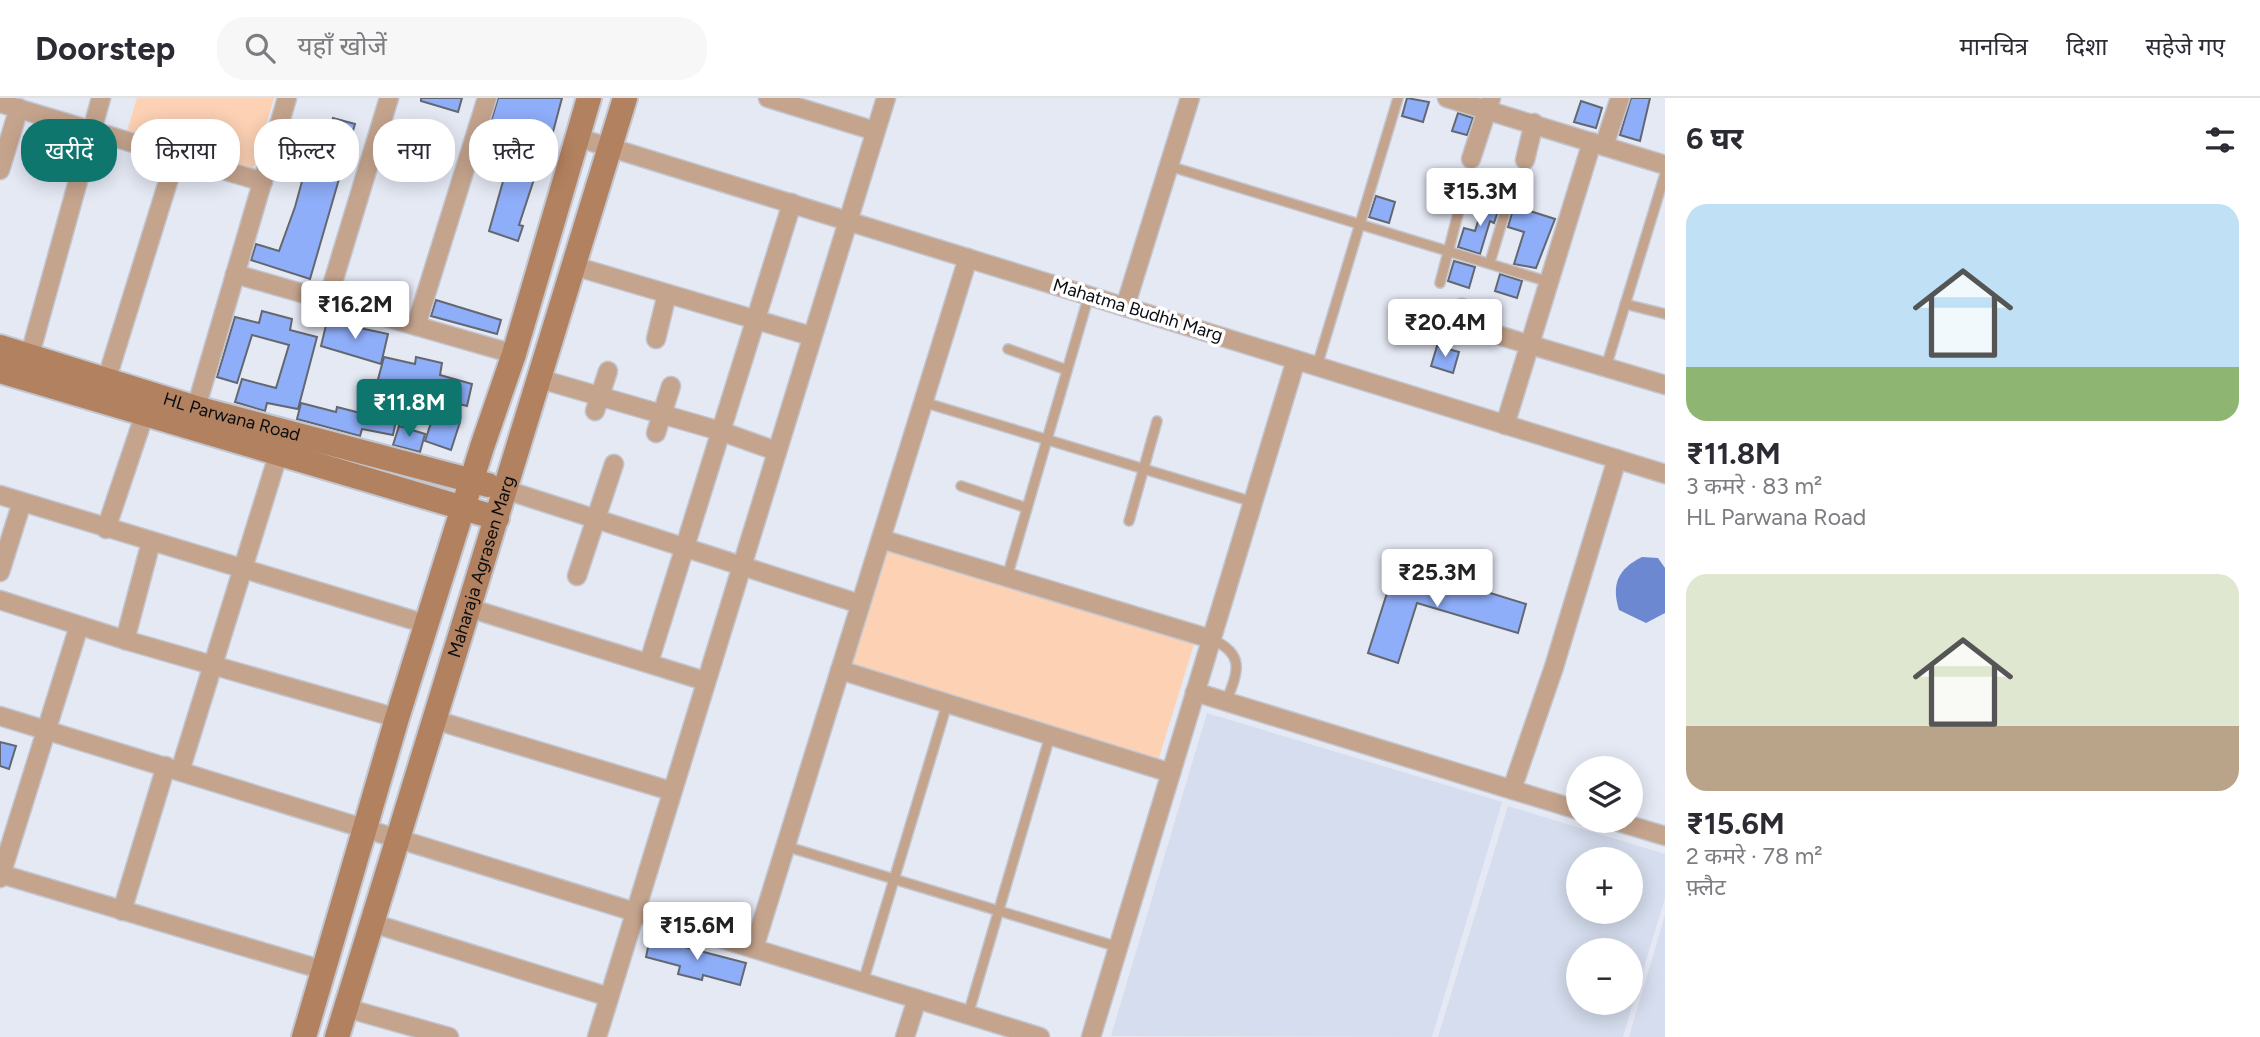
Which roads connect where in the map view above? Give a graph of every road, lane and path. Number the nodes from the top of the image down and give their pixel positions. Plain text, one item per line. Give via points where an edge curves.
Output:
1 (101, 98) edge
2 (287, 98) edge
3 (388, 98) edge
4 (486, 98) edge
5 (589, 98) edge
6 (625, 98) edge
7 (768, 98) edge
8 (886, 98) edge
9 (1190, 98) edge
10 (1398, 98) edge
11 (1447, 98) edge
12 (1620, 98) edge
13 (0, 103) edge
14 (1489, 104) edge
15 (19, 108) junction
16 (55, 119) edge
17 (97, 119) edge
18 (281, 119) edge
19 (1534, 123) junction
20 (875, 131) junction
21 (576, 136) junction
22 (1598, 144) junction
23 (610, 146) junction
24 (1471, 159) dead end
25 (1525, 160) dead end
26 (1665, 165) edge
27 (1169, 166) junction
28 (0, 170) edge
29 (1665, 174) edge
30 (79, 182) edge
31 (168, 182) edge
32 (262, 182) edge
33 (1466, 183) dead end
34 (1508, 202) dead end
35 (792, 203) junction
36 (847, 220) junction
37 (1360, 224) junction
38 (1447, 251) junction
39 (968, 258) junction
40 (1490, 262) junction
41 (574, 266) junction
42 (235, 274) junction
43 (1549, 282) junction
44 (1440, 284) dead end
45 (667, 294) junction
46 (1089, 295) junction
47 (327, 302) junction
48 (1625, 304) junction
49 (1125, 307) junction
50 (1462, 308) dead end
51 (1665, 314) edge
52 (754, 320) junction
53 (416, 326) junction
54 (811, 337) junction
55 (656, 339) dead end
56 (1531, 343) junction
57 (0, 347) edge
58 (1008, 349) dead end
59 (514, 354) junction
60 (29, 358) junction
61 (1296, 360) junction
62 (1317, 366) junction
63 (1606, 367) junction
64 (1067, 370) junction
65 (0, 371) edge
66 (608, 371) dead end
67 (107, 378) junction
68 (540, 379) junction
69 (1665, 385) edge
70 (671, 386) dead end
71 (923, 401) junction
72 (598, 404) junction
73 (196, 408) junction
74 (145, 413) junction
75 (662, 414) junction
76 (1157, 421) dead end
77 (1505, 425) junction
78 (720, 431) junction
79 (656, 433) dead end
80 (1047, 439) junction
81 (279, 452) junction
82 (776, 452) junction
83 (1617, 459) junction
84 (614, 464) dead end
85 (1144, 469) junction
86 (1665, 474) edge
87 (472, 480) junction
88 (961, 486) dead end
89 (506, 491) junction
90 (0, 495) edge
91 (22, 502) junction
92 (1253, 502) junction
93 (463, 508) junction
94 (1027, 508) junction
95 (497, 519) junction
96 (596, 519) junction
97 (1129, 521) dead end
98 (106, 529) junction
99 (881, 539) junction
100 (151, 542) junction
101 (684, 548) junction
102 (741, 566) junction
103 (243, 569) junction
104 (0, 572) edge
105 (577, 576) dead end
106 (1007, 577) junction
107 (0, 600) edge
108 (860, 604) junction
109 (469, 608) junction
110 (426, 624) junction
111 (79, 626) junction
112 (1212, 639) junction
113 (125, 640) junction
114 (649, 662) junction
115 (213, 664) junction
116 (840, 670) junction
117 (705, 681) junction
118 (1195, 692) junction
119 (1226, 702) junction
120 (947, 704) junction
121 (0, 716) edge
122 (397, 718) junction
123 (435, 720) junction
124 (47, 730) junction
125 (1050, 736) junction
126 (173, 769) junction
127 (1171, 773) junction
128 (1512, 789) junction
129 (671, 792) junction
130 (1566, 806) edge
131 (365, 827) junction
132 (1643, 829) edge
133 (1665, 836) edge
134 (398, 839) junction
135 (785, 846) junction
136 (1, 876) edge
137 (894, 879) junction
138 (122, 911) junction
139 (998, 911) junction
140 (635, 912) junction
141 (372, 923) junction
142 (1118, 947) junction
143 (754, 948) junction
144 (323, 970) junction
145 (863, 982) junction
146 (609, 997) junction
147 (917, 999) junction
148 (346, 1008) junction
149 (968, 1015) junction
150 (1012, 1033) edge
151 (304, 1037) edge
152 (337, 1037) edge
153 (449, 1037) edge
154 (597, 1037) edge
155 (905, 1037) edge
156 (1040, 1037) edge
157 (1091, 1037) edge

1 - 17 street
2 - 18 street
3 - 47 street
4 - 53 street
5 - 21 street, Maharaja Agrasen Marg
6 - 23 street, Maharaja Agrasen Marg
7 - 20 street
8 - 20 street
9 - 27 street
10 - 37 lane
11 - 14 street
12 - 22 street
13 - 15 street
14 - 19 street
14 - 24 street
15 - 16 street
15 - 28 street
19 - 22 street
19 - 25 street
20 - 36 street
21 - 23 street, Mahatma Budhh Marg
21 - 59 street, Maharaja Agrasen Marg
22 - 26 street
22 - 43 street
23 - 35 street, Mahatma Budhh Marg
23 - 41 street, Maharaja Agrasen Marg
27 - 37 lane
27 - 49 street
29 - 48 lane
30 - 60 street
31 - 67 street
32 - 42 street
33 - 38 lane
34 - 40 lane
35 - 36 street, Mahatma Budhh Marg
35 - 52 street
36 - 39 street, Mahatma Budhh Marg
36 - 54 street
37 - 38 lane
37 - 62 lane
38 - 40 lane
38 - 44 lane
39 - 46 street, Mahatma Budhh Marg
39 - 71 street
40 - 43 lane
41 - 45 street
41 - 68 street, Maharaja Agrasen Marg
42 - 47 street
42 - 73 street
43 - 56 street
45 - 52 street
45 - 55 street
46 - 49 street, Mahatma Budhh Marg
46 - 64 lane
47 - 53 street
48 - 51 lane
48 - 63 lane
49 - 61 street, Mahatma Budhh Marg
50 - 56 street via 1474,328
52 - 54 street
52 - 78 street
53 - 59 street
54 - 82 street
56 - 63 street
56 - 77 street
57 - 60 street, HL Parwana Road
58 - 64 lane
59 - 87 street, Maharaja Agrasen Marg
60 - 67 street, HL Parwana Road
61 - 62 street, Mahatma Budhh Marg
61 - 92 street
62 - 77 street, Mahatma Budhh Marg
63 - 69 street
64 - 80 lane
65 - 74 street, HL Parwana Road
66 - 72 street
67 - 73 street, HL Parwana Road
68 - 72 street
68 - 89 street, Maharaja Agrasen Marg
70 - 75 street
71 - 80 lane
71 - 99 street
72 - 75 street
73 - 87 street, HL Parwana Road
74 - 81 street, HL Parwana Road
74 - 98 street
75 - 78 street
75 - 79 street
76 - 85 lane
77 - 83 street, Mahatma Budhh Marg
78 - 82 street
78 - 101 street
80 - 85 lane
80 - 94 lane
81 - 93 street, HL Parwana Road
81 - 103 street
82 - 102 street
83 - 86 street, Mahatma Budhh Marg
83 - 128 street
84 - 96 street
85 - 92 lane
85 - 97 lane
87 - 89 street, HL Parwana Road
87 - 93 street, Maharaja Agrasen Marg
88 - 94 lane
89 - 95 street, Maharaja Agrasen Marg
89 - 96 street
90 - 91 street
91 - 98 street
91 - 104 street
92 - 112 street
93 - 95 street, HL Parwana Road
93 - 110 street, Maharaja Agrasen Marg
94 - 106 lane
95 - 109 street, Maharaja Agrasen Marg
96 - 101 street
96 - 105 street
98 - 100 street
99 - 106 street
99 - 108 street
100 - 103 street
100 - 113 street
101 - 102 street
101 - 114 street
102 - 108 street
102 - 117 street
103 - 110 street
103 - 115 street
106 - 112 street
107 - 111 street
108 - 116 street
109 - 114 street
109 - 123 street, Maharaja Agrasen Marg
110 - 122 street, Maharaja Agrasen Marg
111 - 113 street
111 - 124 street
112 - 118 street
112 - 119 lane via 1229,648 1237,662
113 - 115 street
114 - 117 street
115 - 122 street
115 - 126 street
116 - 120 street
116 - 135 street
117 - 129 street
118 - 119 street
118 - 127 street
119 - 128 street
120 - 125 street
120 - 137 lane
121 - 124 street
122 - 131 street, Maharaja Agrasen Marg
123 - 129 street
123 - 134 street, Maharaja Agrasen Marg
124 - 126 street
124 - 136 street
125 - 127 street
125 - 139 lane
126 - 131 street
126 - 138 street
127 - 142 street
128 - 130 street
129 - 140 street
131 - 134 street
131 - 144 street, Maharaja Agrasen Marg
132 - 133 street
134 - 140 street
134 - 141 street, Maharaja Agrasen Marg
135 - 137 lane
135 - 143 street
136 - 138 street
137 - 139 lane
137 - 145 lane
138 - 144 street
139 - 142 lane
139 - 149 lane
140 - 143 street
140 - 146 street
141 - 146 street
141 - 148 street, Maharaja Agrasen Marg
142 - 157 street
143 - 145 street
144 - 151 street, Maharaja Agrasen Marg
145 - 147 street
146 - 154 street
147 - 149 street
147 - 155 street
148 - 152 street, Maharaja Agrasen Marg
148 - 153 street
149 - 150 street
150 - 156 street

